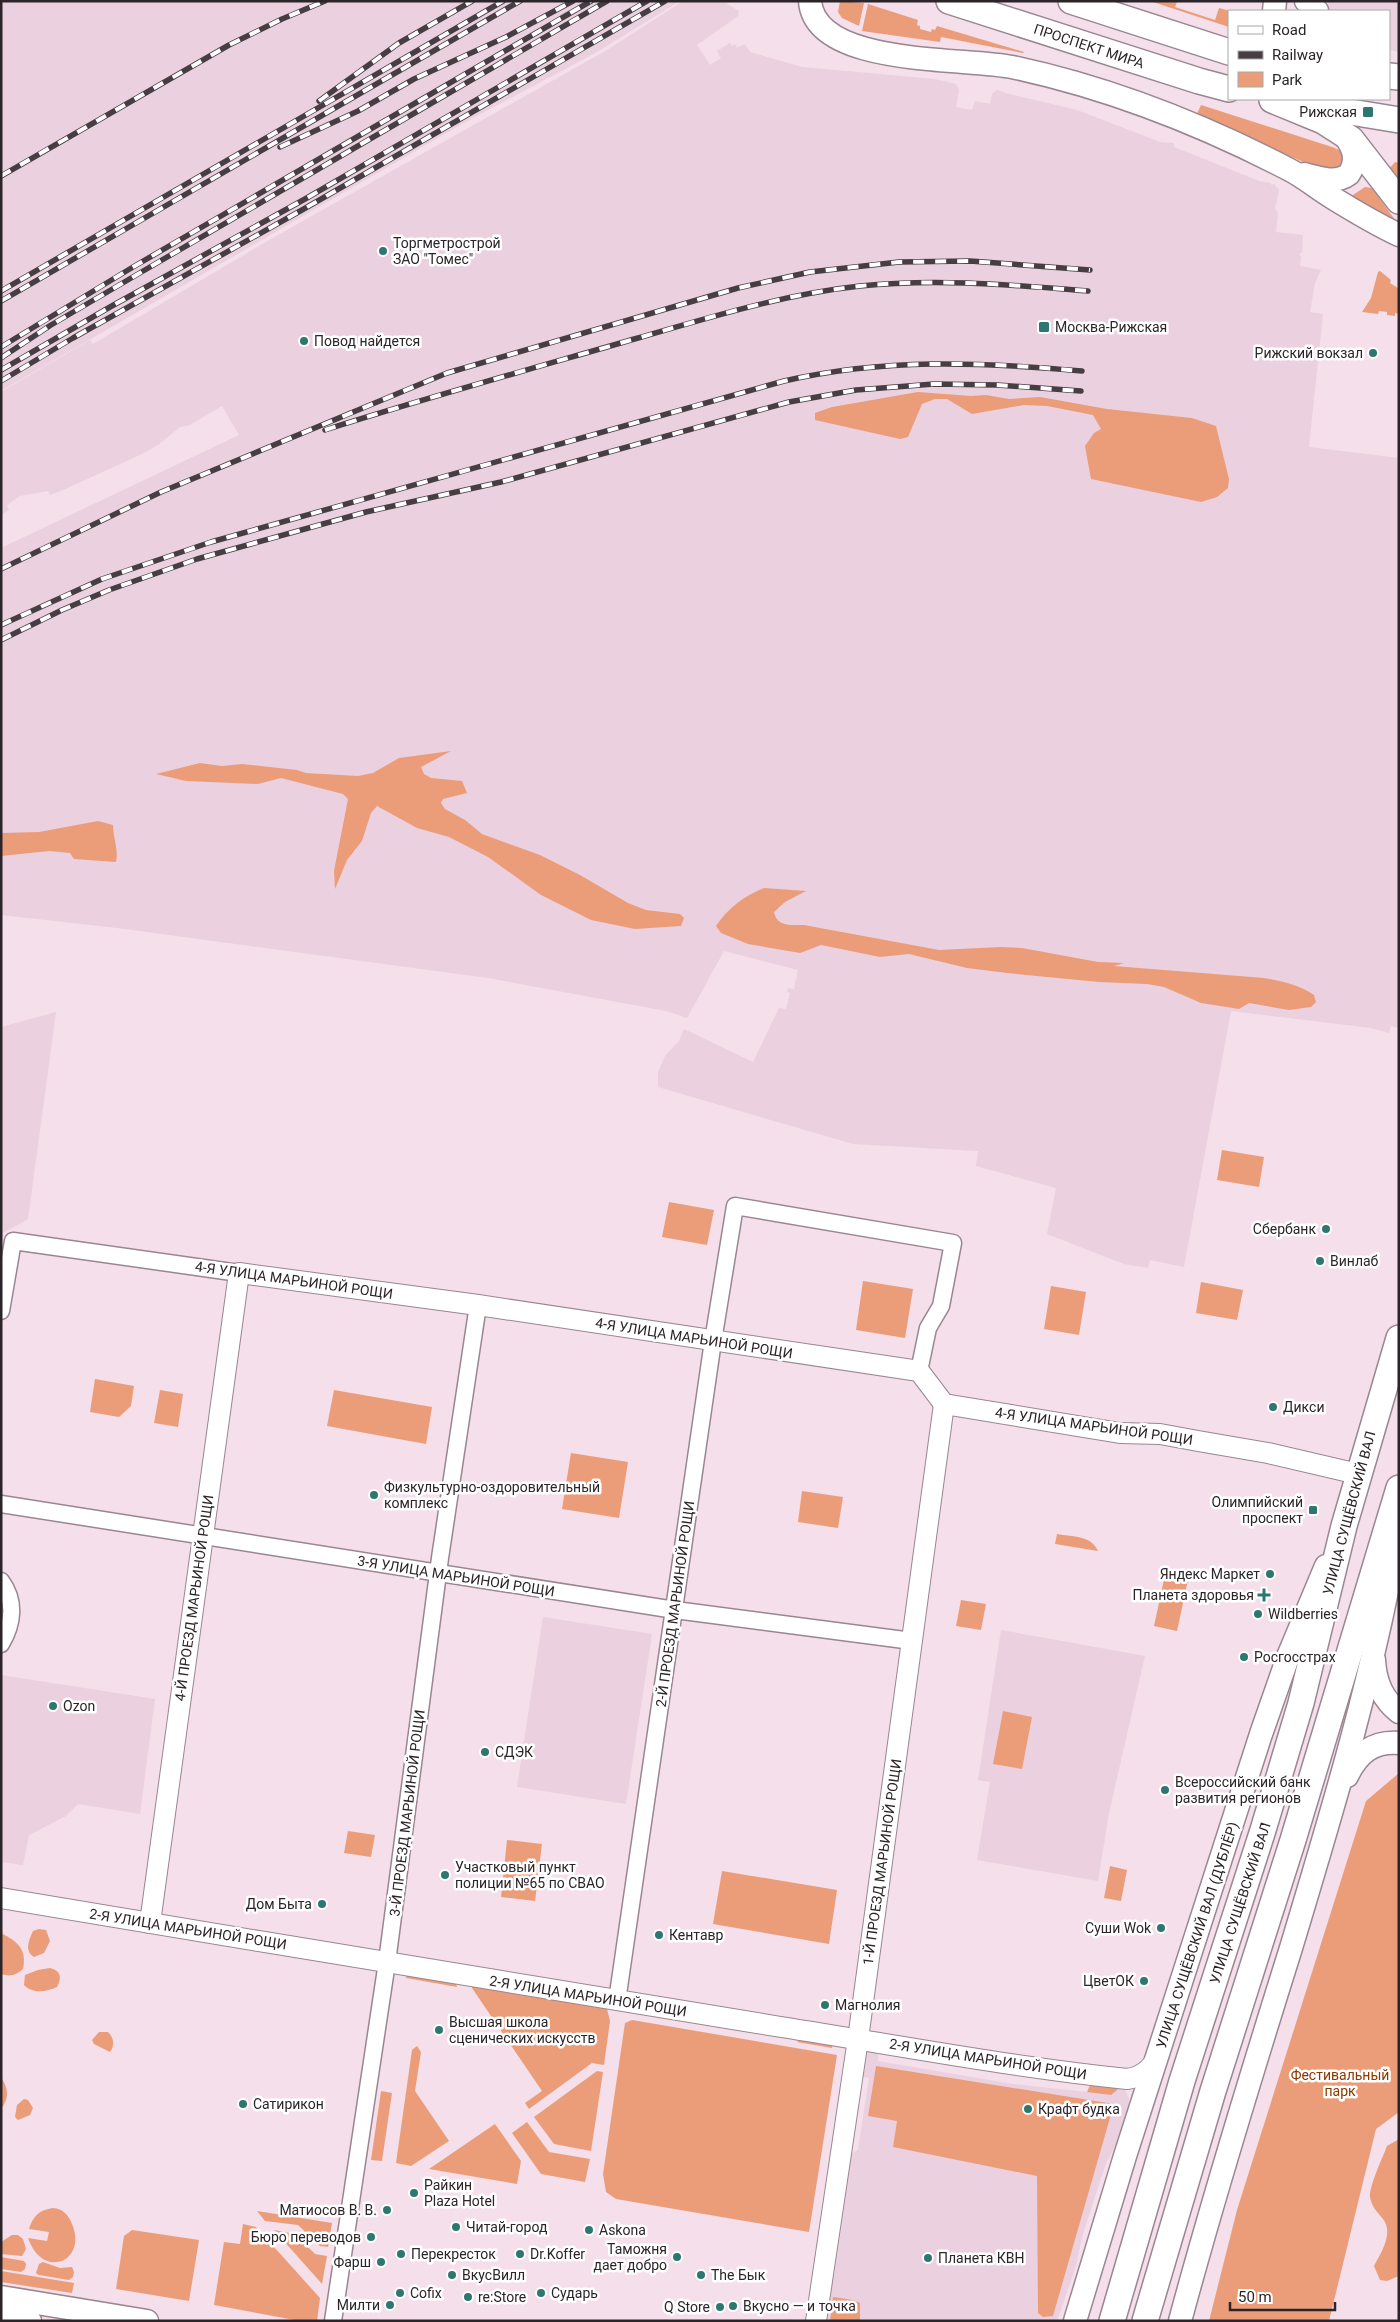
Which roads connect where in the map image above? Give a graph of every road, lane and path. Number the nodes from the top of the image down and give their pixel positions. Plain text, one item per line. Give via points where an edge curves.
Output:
1 (810, 1) edge
2 (949, 1) edge
3 (1071, 1) edge
4 (1306, 1) edge
5 (1316, 10) edge
6 (1192, 42) junction
7 (1228, 44) edge
8 (1228, 52) edge
9 (1228, 89) edge
10 (1273, 100) edge
11 (1276, 100) edge
12 (1399, 120) edge
13 (1338, 129) junction
14 (1291, 170) junction
15 (1399, 201) edge
16 (1399, 235) edge
17 (239, 1273) junction
18 (478, 1305) junction
19 (1, 1311) edge
20 (1399, 1338) edge
21 (713, 1341) junction
22 (920, 1372) junction
23 (944, 1404) junction
24 (1358, 1474) junction
25 (1399, 1488) edge
26 (1, 1504) edge
27 (1344, 1526) junction
28 (1399, 1527) edge
29 (203, 1535) junction
30 (438, 1574) junction
31 (1, 1581) edge
32 (675, 1610) junction
33 (912, 1641) junction
34 (1, 1644) edge
35 (1375, 1649) junction
36 (1399, 1712) edge
37 (1399, 1743) edge
38 (1336, 1802) junction
39 (1, 1898) edge
40 (150, 1923) junction
41 (387, 1962) junction
42 (617, 2001) junction
43 (858, 2039) junction
44 (1161, 2048) junction
45 (1, 2297) edge
46 (1, 2316) edge
47 (30, 2321) edge
48 (147, 2321) edge
49 (333, 2321) edge
50 (816, 2321) edge
51 (1076, 2321) edge
52 (1112, 2321) edge
53 (1145, 2321) edge
54 (1180, 2321) edge

1 - 14 main road via 814,17 823,30 852,46 904,56 1006,66 1083,84 1199,128
2 - 9 main road, ПРОСПЕКТ МИРА
3 - 6 main road
4 - 5 main road
6 - 7 main road
6 - 8 main road
10 - 13 main road
11 - 12 main road
13 - 14 main road via 1349,141 1354,154 1350,174 1330,179
13 - 15 main road via 1361,149
14 - 16 main road via 1334,199
17 - 18 street, 4-Я УЛИЦА МАРЬИНОЙ РОЩИ
17 - 19 street, 4-Я УЛИЦА МАРЬИНОЙ РОЩИ via 13,1241
17 - 29 street, 4-Й ПРОЕЗД МАРЬИНОЙ РОЩИ
18 - 21 street, 4-Я УЛИЦА МАРЬИНОЙ РОЩИ
18 - 30 street, 3-Й ПРОЕЗД МАРЬИНОЙ РОЩИ
20 - 24 main road, УЛИЦА СУЩЁВСКИЙ ВАЛ
21 - 22 street, 4-Я УЛИЦА МАРЬИНОЙ РОЩИ
21 - 22 street, 2-Й ПРОЕЗД МАРЬИНОЙ РОЩИ via 735,1206 953,1242 941,1306 928,1328
21 - 32 street, 2-Й ПРОЕЗД МАРЬИНОЙ РОЩИ
22 - 23 street
23 - 24 street, 4-Я УЛИЦА МАРЬИНОЙ РОЩИ via 1120,1432 1160,1434 1268,1453
23 - 33 street, 1-Й ПРОЕЗД МАРЬИНОЙ РОЩИ
24 - 27 main road, УЛИЦА СУЩЁВСКИЙ ВАЛ
25 - 53 main road via 1293,1840 1204,2118
26 - 29 street, 3-Я УЛИЦА МАРЬИНОЙ РОЩИ
27 - 44 main road, УЛИЦА СУЩЁВСКИЙ ВАЛ (ДУБЛЁР) via 1274,1694
27 - 52 main road, УЛИЦА СУЩЁВСКИЙ ВАЛ via 1295,1721 1182,2081
28 - 35 main road
29 - 30 street, 3-Я УЛИЦА МАРЬИНОЙ РОЩИ
29 - 40 street, 4-Й ПРОЕЗД МАРЬИНОЙ РОЩИ
30 - 32 street, 3-Я УЛИЦА МАРЬИНОЙ РОЩИ
30 - 41 street, 3-Й ПРОЕЗД МАРЬИНОЙ РОЩИ
31 - 34 street via 10,1599 12,1615 9,1631
32 - 33 street, 3-Я УЛИЦА МАРЬИНОЙ РОЩИ
32 - 42 street, 2-Й ПРОЕЗД МАРЬИНОЙ РОЩИ
33 - 43 street, 1-Й ПРОЕЗД МАРЬИНОЙ РОЩИ
35 - 36 main road via 1377,1682 1388,1702
35 - 38 main road
37 - 38 main road via 1374,1746 1360,1755
38 - 54 main road via 1211,2207
39 - 40 street, 2-Я УЛИЦА МАРЬИНОЙ РОЩИ
40 - 41 street, 2-Я УЛИЦА МАРЬИНОЙ РОЩИ
41 - 42 street, 2-Я УЛИЦА МАРЬИНОЙ РОЩИ
41 - 49 street, 3-Й ПРОЕЗД МАРЬИНОЙ РОЩИ
42 - 43 street, 2-Я УЛИЦА МАРЬИНОЙ РОЩИ
43 - 44 street, 2-Я УЛИЦА МАРЬИНОЙ РОЩИ via 1054,2071 1127,2079 1147,2071
43 - 50 street, 1-Й ПРОЕЗД МАРЬИНОЙ РОЩИ
44 - 51 main road, УЛИЦА СУЩЁВСКИЙ ВАЛ (ДУБЛЁР)
45 - 48 main road
46 - 47 main road

